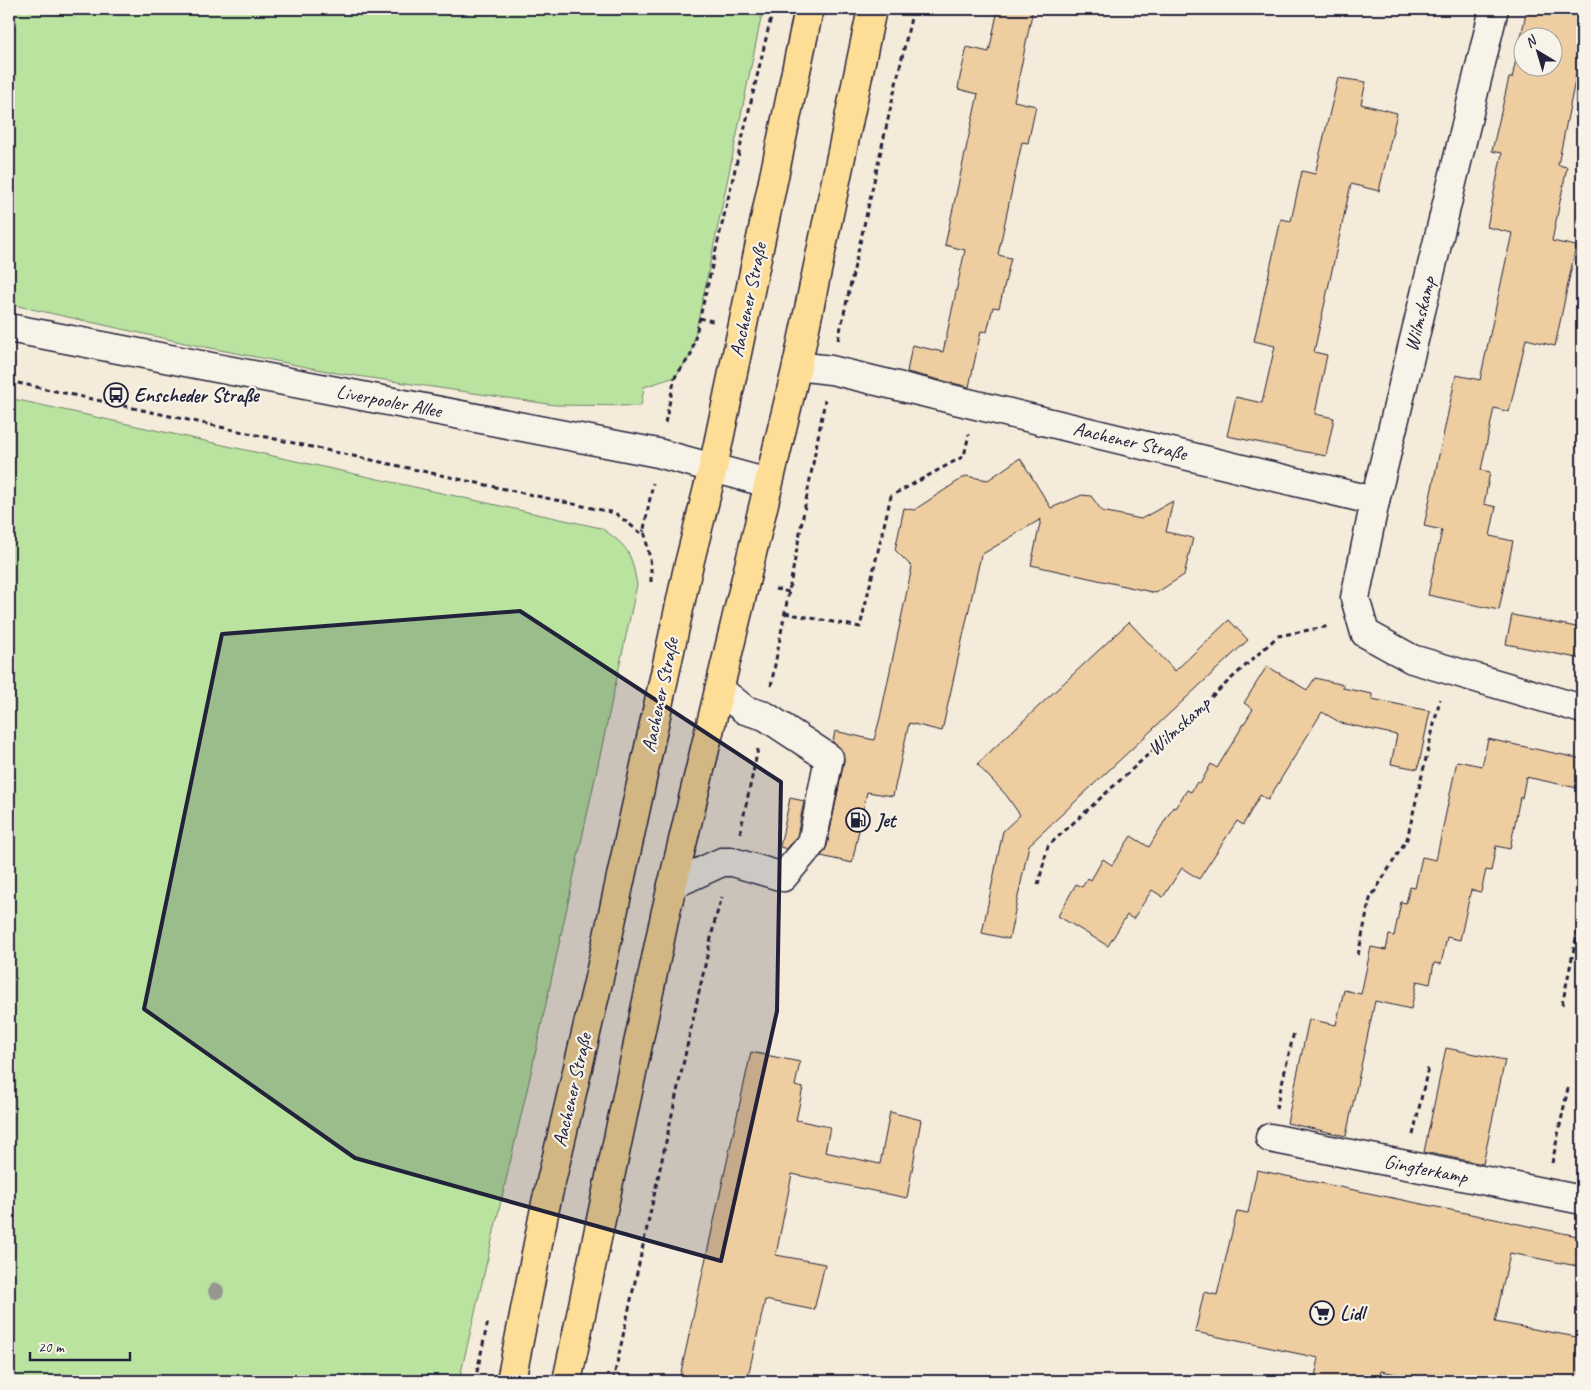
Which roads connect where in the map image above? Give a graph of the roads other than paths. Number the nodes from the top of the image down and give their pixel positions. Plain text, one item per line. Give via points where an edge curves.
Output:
1 (809, 9) edge
2 (872, 9) edge
3 (1494, 9) edge
4 (9, 328) edge
5 (797, 366) junction
6 (713, 468) junction
7 (768, 483) junction
8 (1375, 501) junction
9 (719, 689) junction
10 (1582, 709) edge
11 (672, 886) junction
12 (1270, 1138) road end
13 (1582, 1200) edge
14 (510, 1381) edge
15 (567, 1381) edge

1 - 6 main road, Aachener Straße
2 - 5 main road
3 - 8 street, Wilmskamp
4 - 6 street, Liverpooler Allee via 658,454
5 - 7 main road
5 - 8 street, Aachener Straße via 831,370
6 - 7 street, Liverpooler Allee
6 - 14 main road, Aachener Straße via 546,1203
7 - 9 main road
8 - 10 street, Wilmskamp via 1354,598 1365,633 1412,659
9 - 11 main road
9 - 11 street via 745,710 766,716 829,758 812,843 783,877 734,862 722,862
11 - 15 main road
12 - 13 street, Gingterkamp

